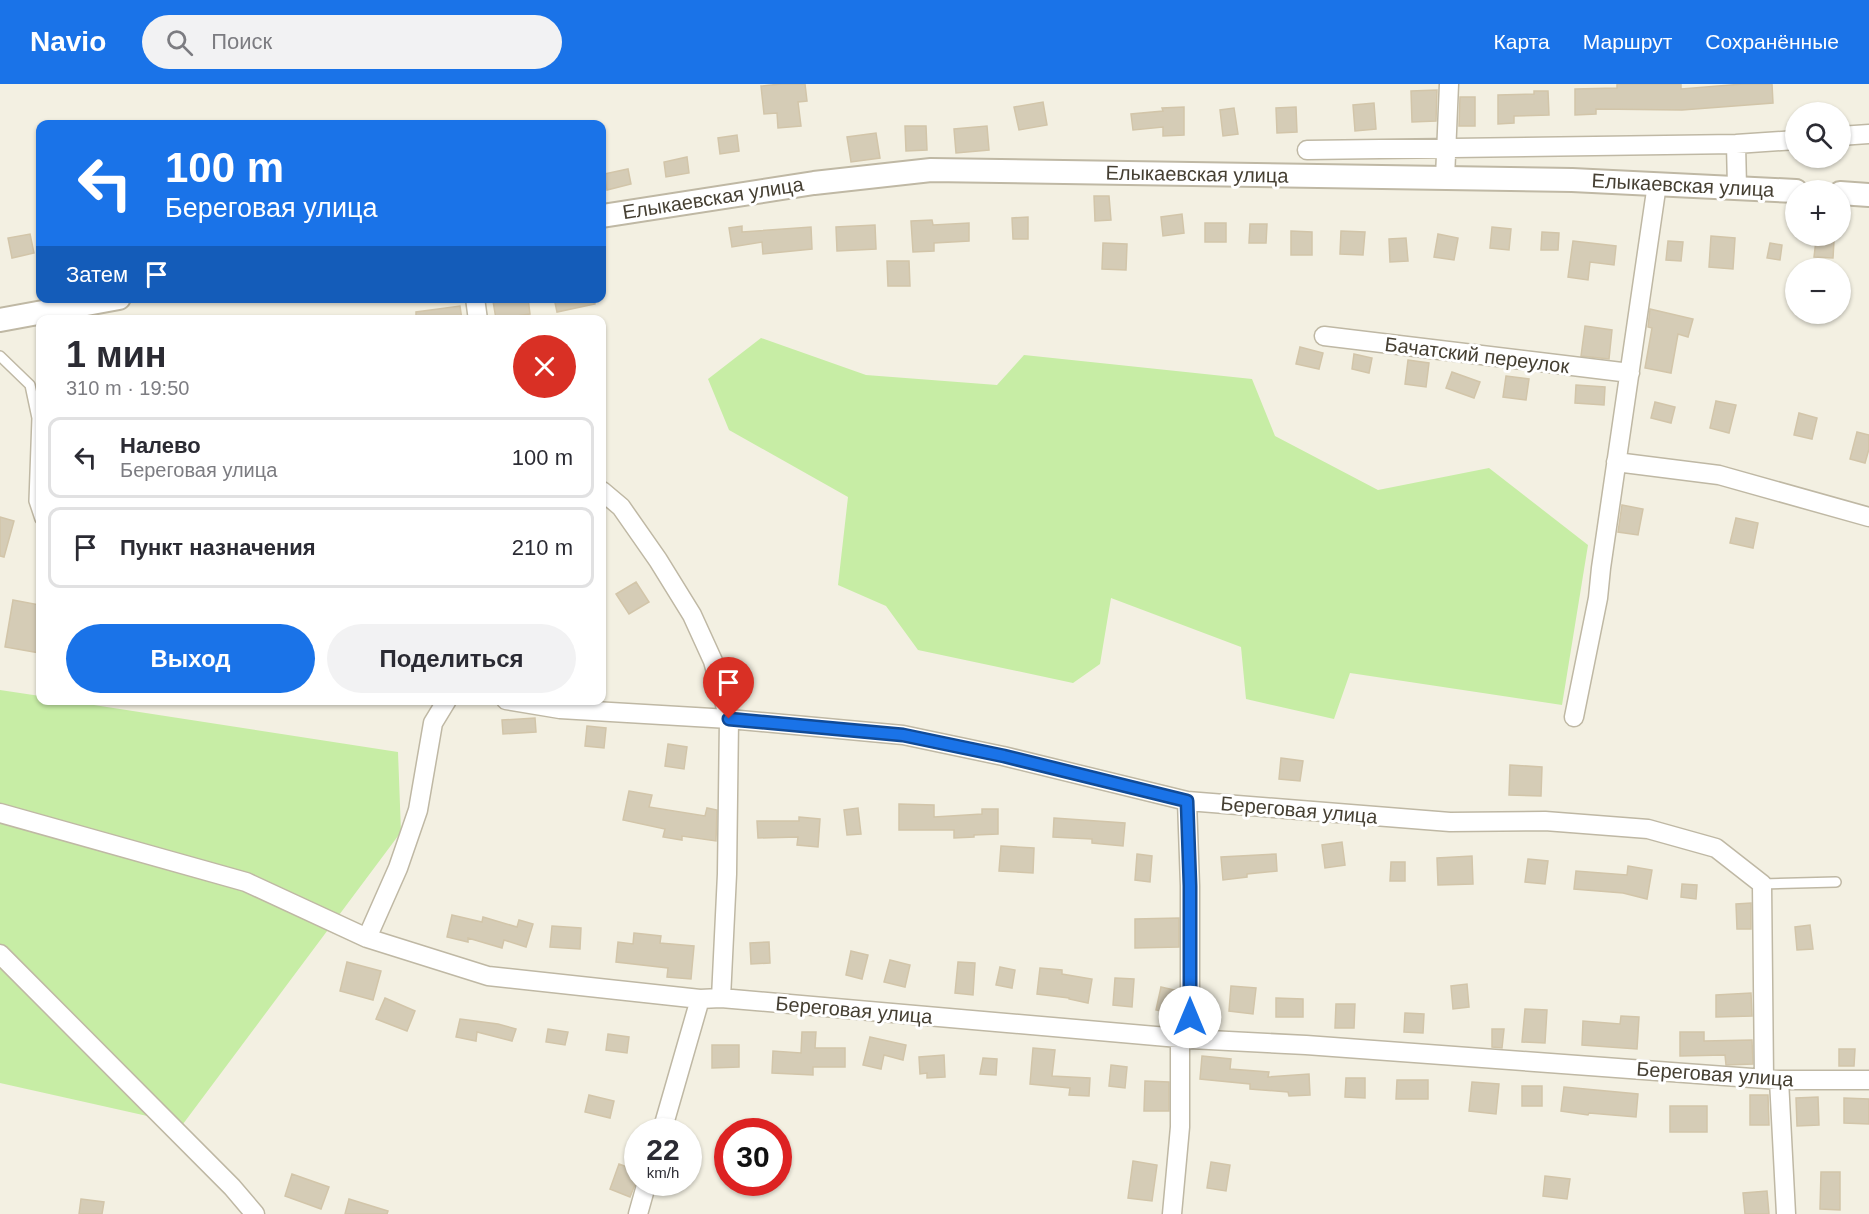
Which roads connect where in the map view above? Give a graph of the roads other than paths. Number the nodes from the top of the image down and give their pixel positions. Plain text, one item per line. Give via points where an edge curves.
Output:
1 (1449, 84) edge
2 (1869, 134) edge
3 (1851, 135) edge
4 (1785, 141) edge
5 (1736, 144) junction
6 (1447, 148) junction
7 (1307, 150) dead end
8 (1445, 178) junction
9 (1657, 184) junction
10 (1737, 187) junction
11 (1785, 190) edge
12 (1851, 194) edge
13 (1869, 195) edge
14 (606, 215) edge
15 (92, 303) edge
16 (0, 320) edge
17 (1324, 336) dead end
18 (0, 356) edge
19 (1629, 373) junction
20 (36, 418) edge
21 (36, 418) edge
22 (1616, 462) junction
23 (606, 494) edge
24 (36, 507) edge
25 (1869, 517) edge
26 (444, 705) edge
27 (536, 705) edge
28 (1574, 717) dead end
29 (729, 719) junction
30 (1187, 801) junction
31 (0, 813) edge
32 (1836, 882) dead end
33 (1762, 884) junction
34 (367, 938) junction
35 (0, 954) edge
36 (721, 998) junction
37 (700, 999) junction
38 (1185, 1038) junction
39 (1771, 1079) junction
40 (1869, 1080) edge
41 (666, 1118) edge
42 (643, 1196) edge
43 (255, 1214) edge
44 (638, 1214) edge
45 (1172, 1214) edge
46 (1786, 1214) edge

1 - 6 street
2 - 3 street
4 - 5 street
5 - 6 street
5 - 10 street
6 - 7 street
6 - 8 street
8 - 9 street, Елыкаевская улица
8 - 14 street, Елыкаевская улица via 931,170 814,183
9 - 10 street, Елыкаевская улица
9 - 19 street
10 - 11 street, Елыкаевская улица
12 - 13 street
15 - 16 street
17 - 19 street, Бачатский переулок
18 - 21 lane via 30,385
19 - 22 street
20 - 24 lane
22 - 25 street via 1719,475
22 - 28 street via 1598,598
23 - 29 street via 621,507 692,615 713,661
26 - 34 street via 433,723 418,810
27 - 29 street, Береговая улица
29 - 30 street, Береговая улица via 903,735
29 - 36 street
30 - 33 street, Береговая улица via 1450,822 1545,821 1648,829 1716,848
30 - 38 street via 1190,886
31 - 34 street, Береговая улица via 246,882
32 - 33 lane
33 - 39 street
34 - 37 street, Береговая улица via 488,976
35 - 43 street
36 - 37 street, Береговая улица
36 - 38 street, Береговая улица
37 - 41 street
38 - 39 street, Береговая улица
38 - 45 street
39 - 40 street, Береговая улица
39 - 46 street
42 - 44 street

